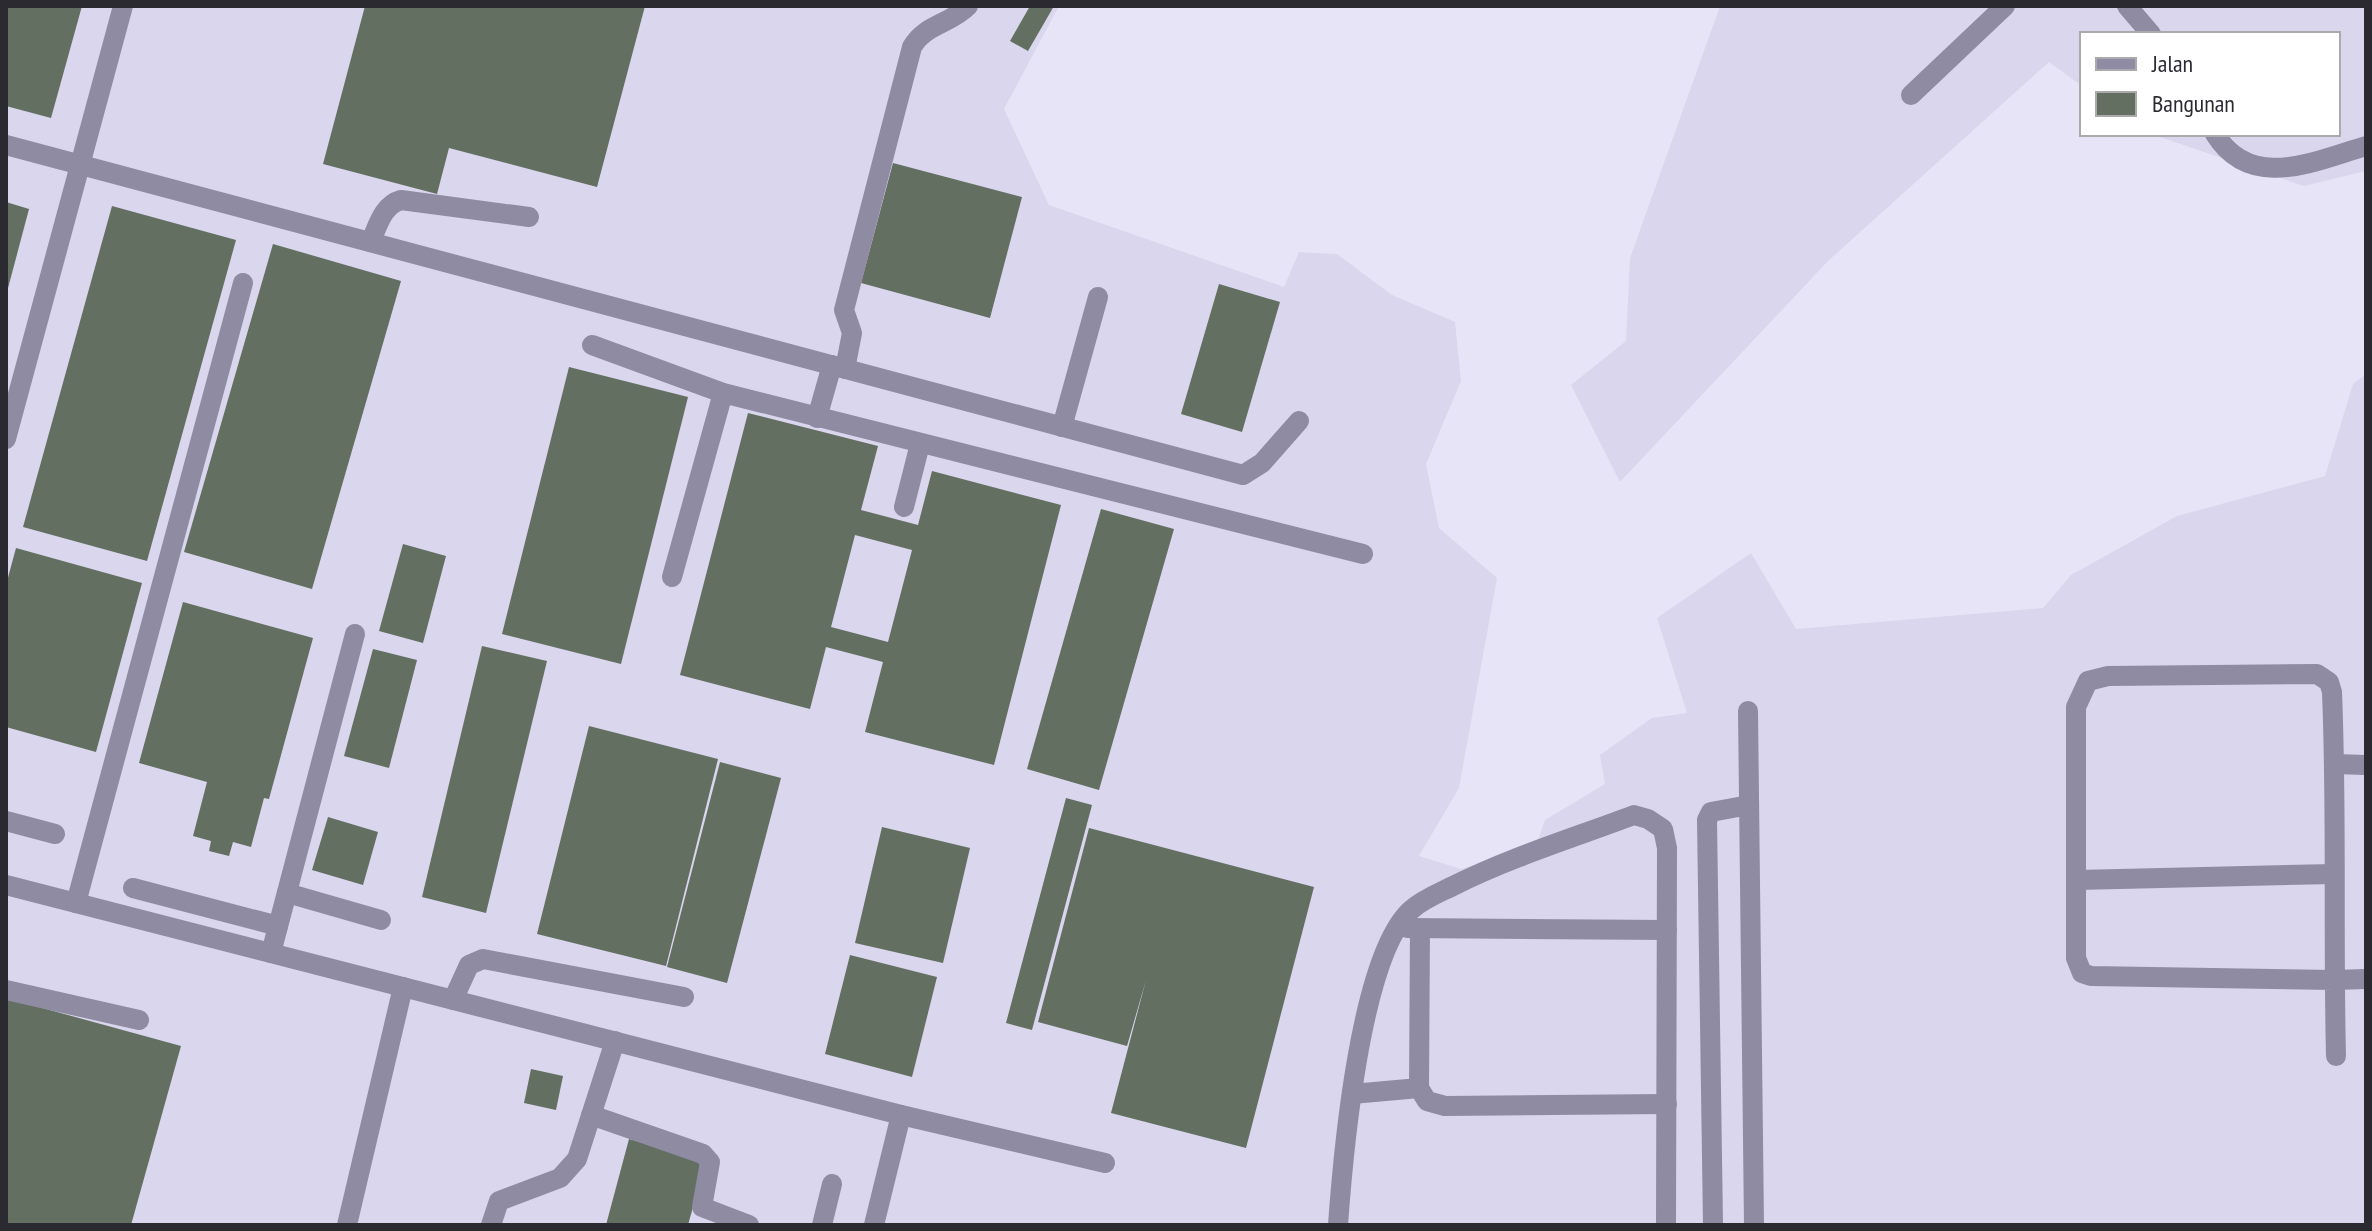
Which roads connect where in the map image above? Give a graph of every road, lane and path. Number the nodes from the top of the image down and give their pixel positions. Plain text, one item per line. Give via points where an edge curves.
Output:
1 (123, 6) edge
2 (968, 6) edge
3 (2005, 6) edge
4 (2127, 6) edge
5 (2149, 32) edge
6 (1911, 95) dead end
7 (2216, 136) edge
8 (6, 145) edge
9 (2366, 146) edge
10 (81, 165) junction
11 (529, 217) dead end
12 (371, 241) junction
13 (243, 283) dead end
14 (1098, 297) dead end
15 (592, 345) dead end
16 (838, 367) junction
17 (723, 393) junction
18 (817, 418) junction
19 (1299, 421) dead end
20 (1062, 427) junction
21 (6, 439) edge
22 (920, 444) junction
23 (904, 507) dead end
24 (1363, 554) dead end
25 (672, 577) dead end
26 (355, 634) dead end
27 (1748, 711) dead end
28 (2335, 764) junction
29 (2366, 765) edge
30 (1749, 805) junction
31 (6, 821) edge
32 (55, 834) dead end
33 (2334, 874) junction
34 (2077, 880) junction
35 (6, 885) edge
36 (133, 888) dead end
37 (287, 893) junction
38 (76, 903) junction
39 (381, 920) dead end
40 (278, 926) junction
41 (1397, 928) junction
42 (1420, 929) junction
43 (1667, 930) junction
44 (271, 953) junction
45 (2366, 979) edge
46 (2334, 980) junction
47 (403, 987) junction
48 (6, 990) edge
49 (684, 997) dead end
50 (453, 1000) junction
51 (139, 1020) dead end
52 (615, 1041) junction
53 (2336, 1056) dead end
54 (1419, 1088) junction
55 (1352, 1094) junction
56 (1667, 1104) junction
57 (591, 1115) junction
58 (901, 1115) junction
59 (1105, 1163) dead end
60 (832, 1184) dead end
61 (347, 1225) edge
62 (491, 1225) edge
63 (749, 1225) edge
64 (822, 1225) edge
65 (874, 1225) edge
66 (1338, 1225) edge
67 (1666, 1225) edge
68 (1713, 1225) edge
69 (1754, 1225) edge

1 - 10 street
2 - 16 street via 956,18 926,30 912,47 844,310 852,333
3 - 6 street
4 - 5 street
7 - 9 street via 2225,150 2261,168 2287,169
8 - 10 street
10 - 12 street
10 - 21 street
11 - 12 street via 401,200 385,210
12 - 16 street
13 - 38 street
14 - 20 street
15 - 17 street
16 - 18 street
16 - 20 street
17 - 18 street
17 - 25 street
18 - 22 street
19 - 20 street via 1262,463 1243,475
22 - 23 street
22 - 24 street
26 - 37 street
27 - 30 street
28 - 29 street
28 - 33 street
28 - 34 street via 2332,692 2329,682 2317,674 2108,676 2088,681 2076,707
30 - 68 street via 1711,812 1707,820
30 - 69 street
31 - 32 street
33 - 34 street
33 - 46 street
34 - 46 street via 2076,958 2082,973
35 - 38 street
36 - 40 street
37 - 39 street
37 - 40 street
38 - 44 street
40 - 44 street
41 - 42 street
41 - 43 street via 1420,903 1485,870 1634,815 1663,829
41 - 55 street via 1374,982
42 - 43 street
42 - 54 street
43 - 56 street
44 - 47 street
45 - 46 street
46 - 53 street
47 - 50 street
47 - 61 street
48 - 51 street
49 - 50 street via 483,959 469,965
50 - 52 street
52 - 57 street
52 - 58 street
54 - 55 street
54 - 56 street via 1427,1101 1445,1106
55 - 66 street
56 - 67 street
57 - 62 street via 577,1159 560,1178 499,1201
57 - 63 street via 703,1154 710,1162 702,1207
58 - 59 street
58 - 65 street
60 - 64 street

